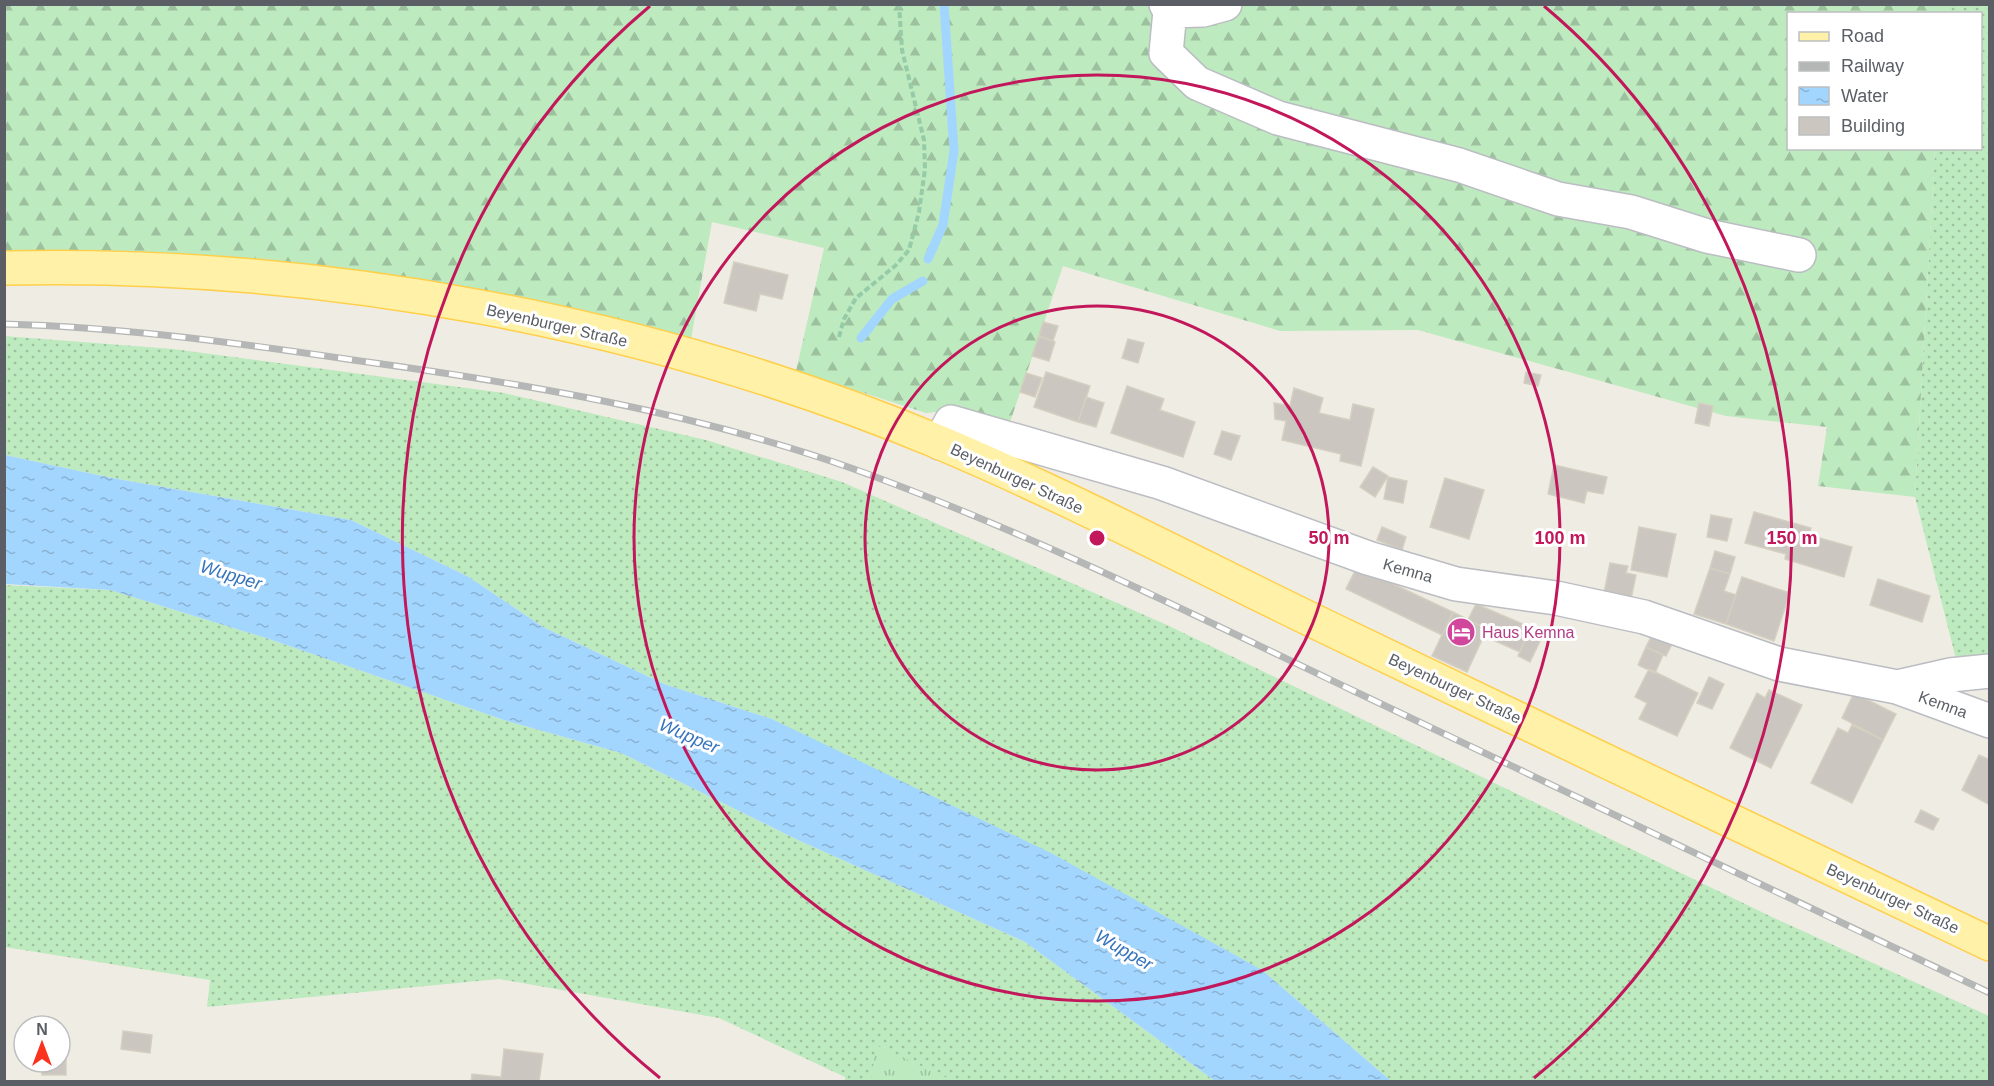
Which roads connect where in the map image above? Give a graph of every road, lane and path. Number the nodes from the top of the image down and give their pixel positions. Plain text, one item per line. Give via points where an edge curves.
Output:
1 (899, 4) edge
2 (1225, 4) edge
3 (1168, 8) edge
4 (1799, 255) dead end
5 (4, 268) edge
6 (839, 337) dead end
7 (940, 443) junction
8 (1989, 671) edge
9 (1898, 687) junction
10 (1989, 721) edge
11 (1989, 944) edge

1 - 6 path via 902,50 924,140 925,169 919,212 909,250 856,298
2 - 3 street via 1203,10
3 - 4 street via 1166,53 1197,83 1278,118 1459,165 1558,199 1631,212 1707,236
5 - 7 main road, Beyenburger Straße via 176,270 379,290 460,303 553,322 776,382
7 - 9 street, Kemna via 951,422 1162,483 1368,558 1456,584 1556,598 1644,617 1779,664
7 - 11 main road, Beyenburger Straße
8 - 9 street, Kemna
9 - 10 street, Kemna

